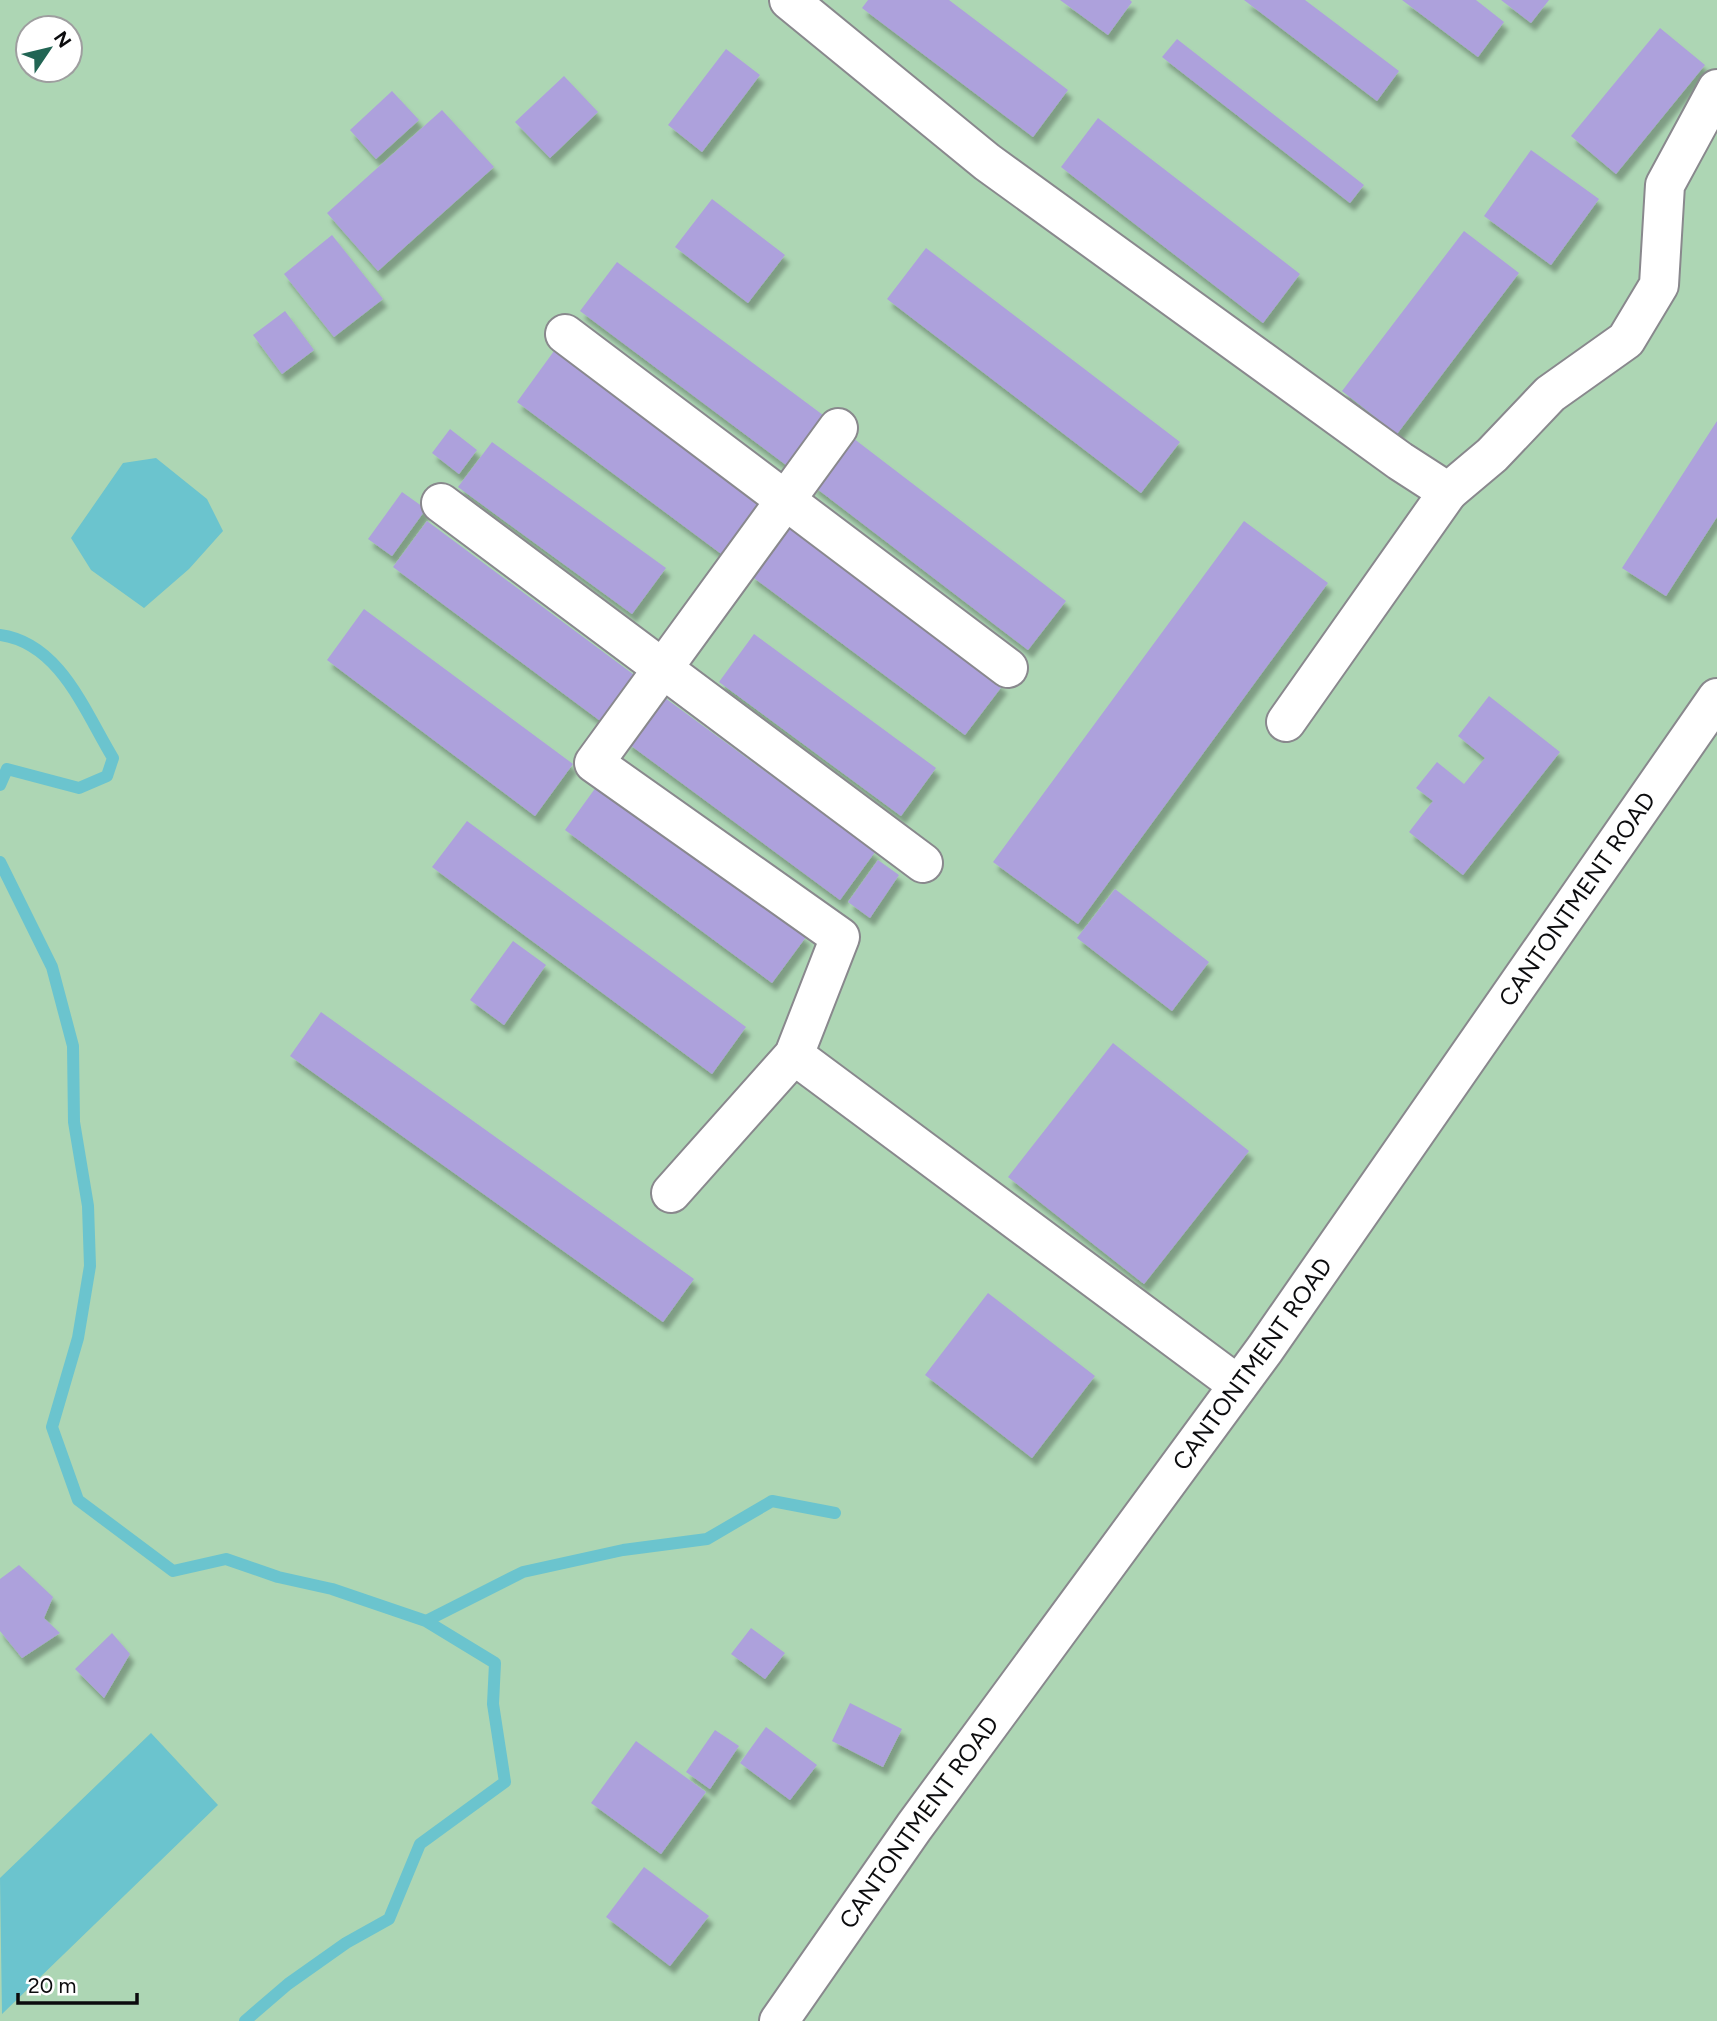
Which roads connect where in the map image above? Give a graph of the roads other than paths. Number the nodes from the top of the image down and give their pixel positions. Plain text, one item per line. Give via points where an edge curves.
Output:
1 (789, 0) edge
2 (1717, 89) edge
3 (565, 334) dead end
4 (838, 428) dead end
5 (1448, 492) junction
6 (786, 501) junction
7 (441, 503) dead end
8 (663, 668) junction
9 (1008, 668) dead end
10 (1717, 698) edge
11 (1286, 722) dead end
12 (923, 863) dead end
13 (794, 1055) junction
14 (671, 1193) dead end
15 (1238, 1385) junction
16 (779, 2021) edge

1 - 5 street via 987,162
2 - 5 street via 1664,185 1659,285 1626,340 1549,394 1493,456
3 - 6 street
4 - 6 street
5 - 11 street
6 - 8 street
6 - 9 street
7 - 8 street
8 - 12 street
8 - 13 street via 594,763 840,937
10 - 15 street, CANTONTMENT ROAD
13 - 14 street
13 - 15 street
15 - 16 street, CANTONTMENT ROAD via 914,1827

